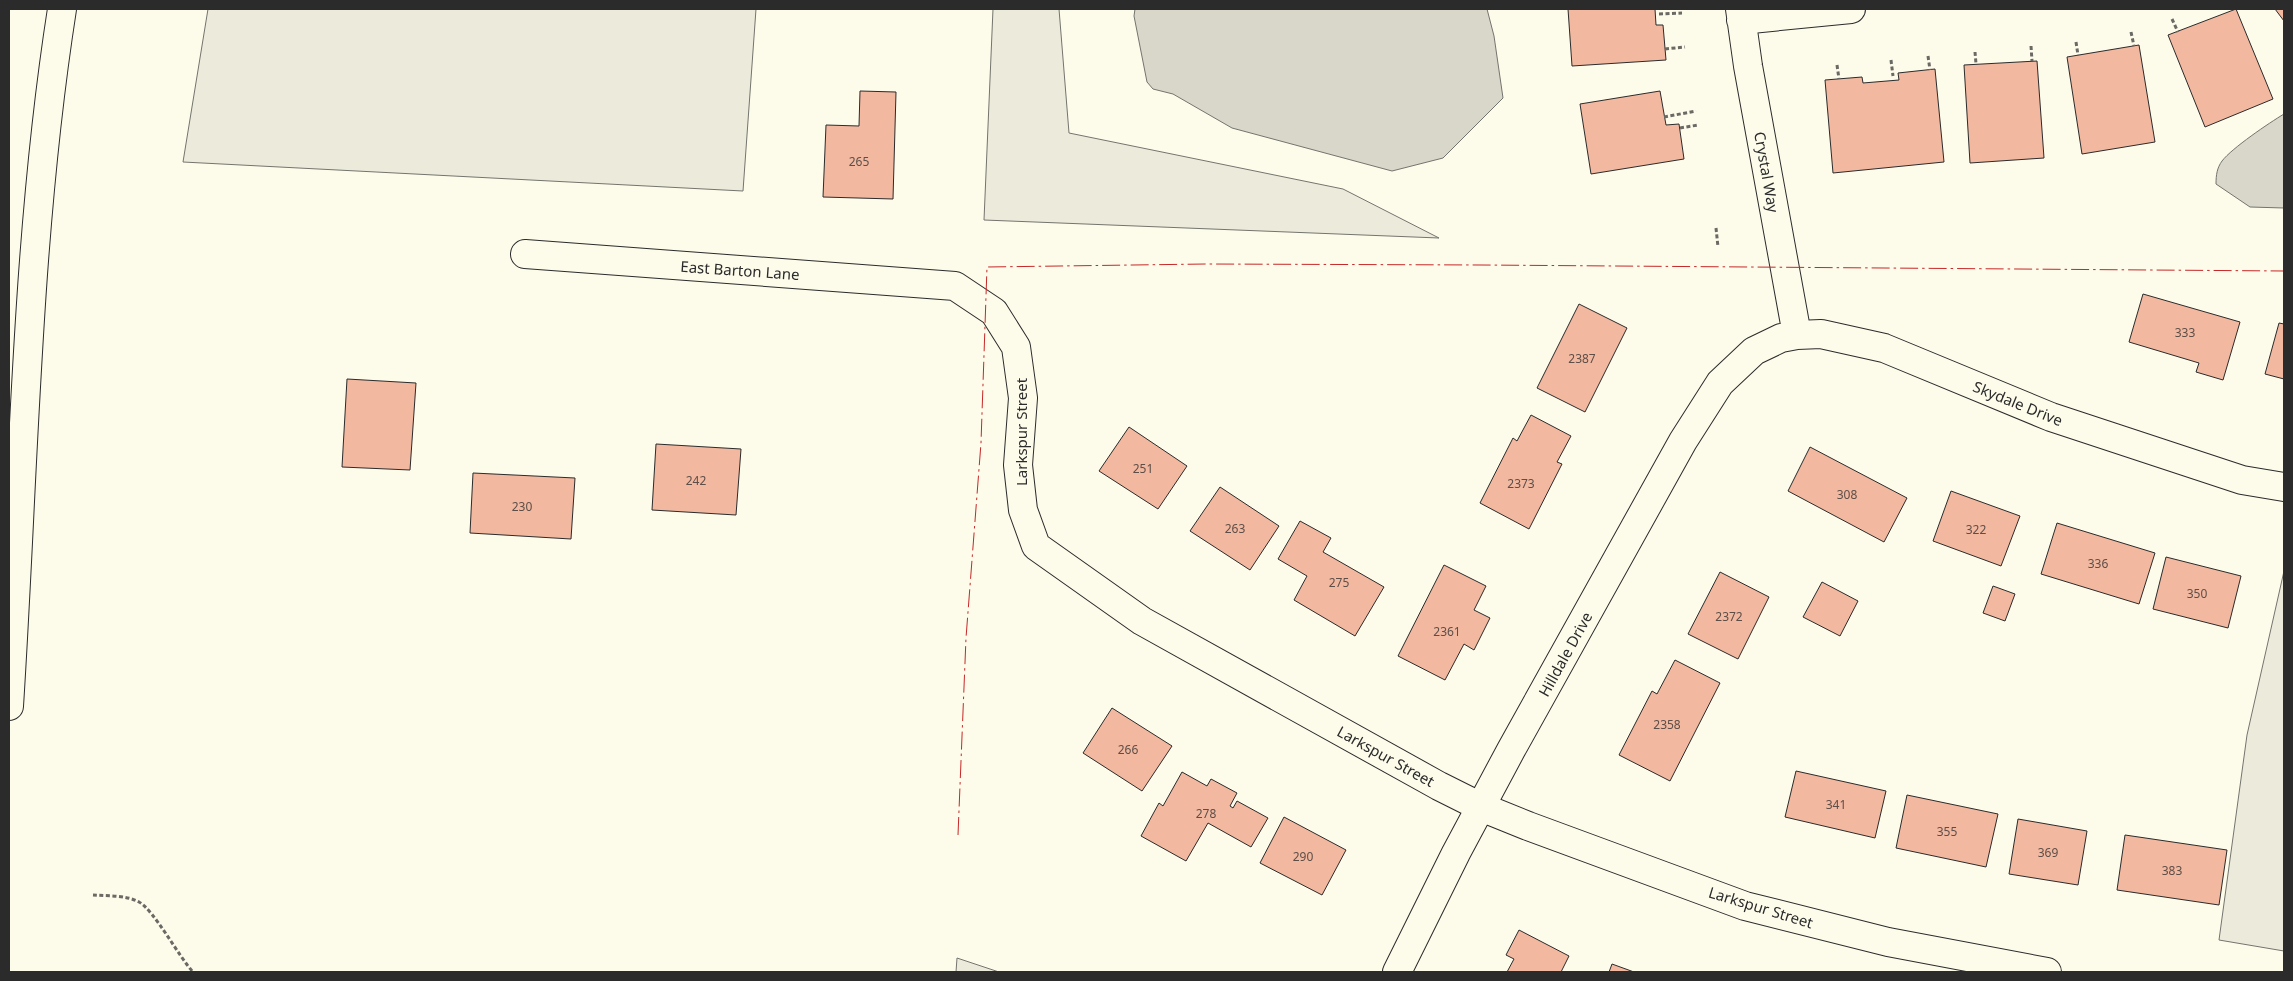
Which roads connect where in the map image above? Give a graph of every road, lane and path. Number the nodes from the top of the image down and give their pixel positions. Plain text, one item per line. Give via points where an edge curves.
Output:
1 (62, 9) edge
2 (1851, 9) edge
3 (1682, 13) dead end
4 (1659, 14) dead end
5 (1741, 14) edge
6 (2172, 19) dead end
7 (2131, 32) dead end
8 (2178, 32) dead end
9 (2076, 42) dead end
10 (2031, 46) dead end
11 (2134, 46) dead end
12 (1685, 47) dead end
13 (1665, 48) dead end
14 (1975, 52) dead end
15 (2078, 55) dead end
16 (1928, 56) dead end
17 (1891, 60) dead end
18 (2032, 61) dead end
19 (1976, 64) dead end
20 (1837, 65) dead end
21 (1930, 70) dead end
22 (1893, 76) dead end
23 (1838, 79) dead end
24 (1696, 112) dead end
25 (1664, 116) dead end
26 (1698, 126) dead end
27 (1680, 128) dead end
28 (1716, 228) dead end
29 (1718, 247) dead end
30 (525, 254) dead end
31 (956, 286) joint
32 (1797, 335) junction
33 (1754, 351) joint
34 (2284, 488) edge
35 (9, 706) edge
36 (1481, 807) junction
37 (93, 895) dead end
38 (193, 972) edge
39 (1397, 972) edge
40 (2047, 972) edge

1 - 35 main road via 40,183 27,355
2 - 5 main road
3 - 4 path
5 - 32 main road, Crystal Way
6 - 8 path
7 - 11 path
9 - 15 path
10 - 18 path
12 - 13 path
14 - 19 path
16 - 21 path
17 - 22 path
20 - 23 path
24 - 25 path
26 - 27 path
28 - 29 path
30 - 31 main road, East Barton Lane
31 - 36 main road, Larkspur Street via 994,312 1016,347 1023,398 1019,474 1023,510 1036,546 1142,620
32 - 33 main road, Skydale Drive via 1781,338
32 - 34 main road, Skydale Drive via 1821,334 1884,348 2051,417 2242,480
33 - 36 main road, Hilldale Drive via 1720,383 1683,441
36 - 39 main road, Hilldale Drive
36 - 40 main road, Larkspur Street via 1745,906 1888,942
37 - 38 path via 140,903 158,922

